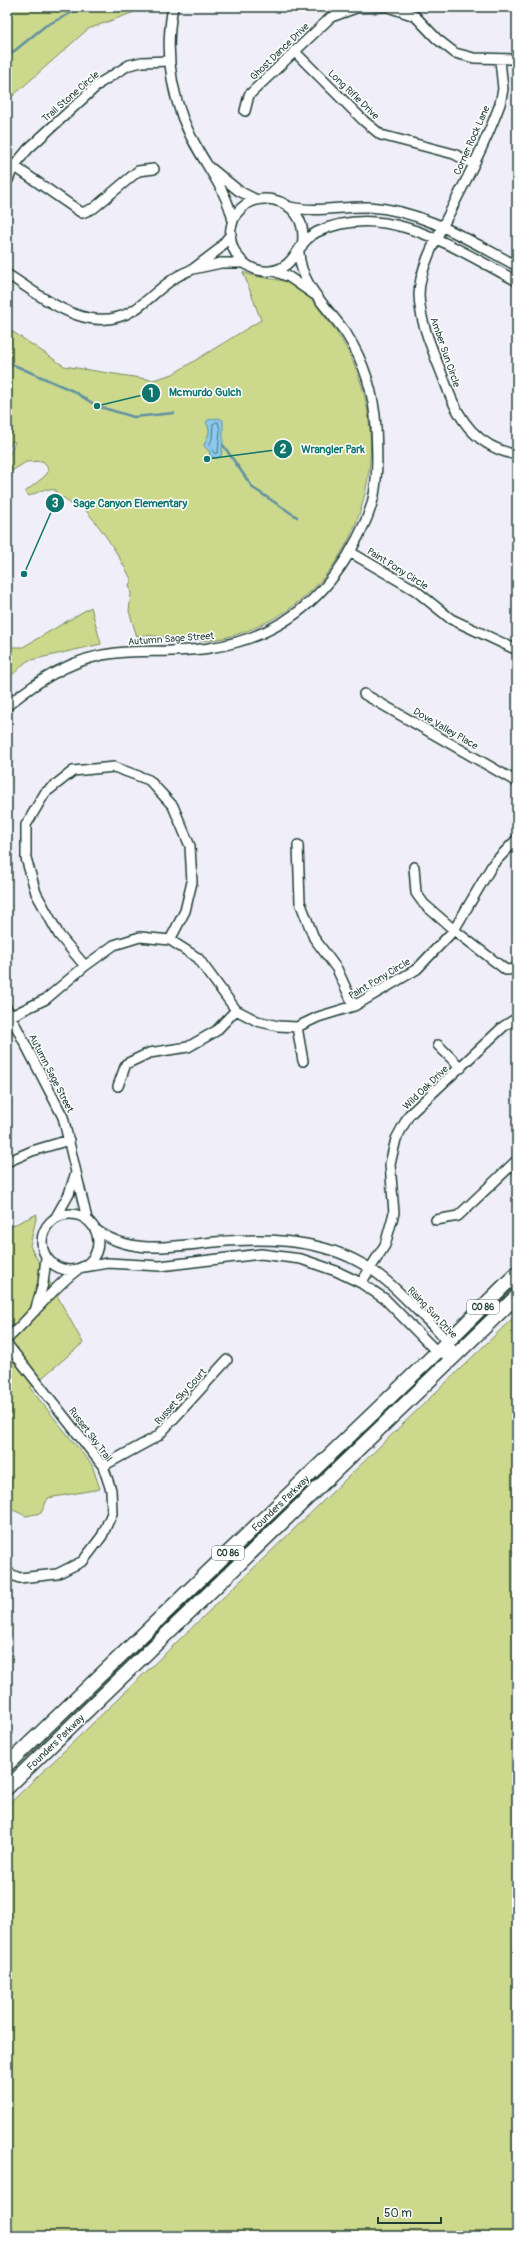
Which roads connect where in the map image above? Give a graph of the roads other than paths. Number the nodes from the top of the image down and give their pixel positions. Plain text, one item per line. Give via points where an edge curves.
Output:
1 (173, 7) edge
2 (385, 7) edge
3 (388, 7) edge
4 (294, 51) junction
5 (517, 59) edge
6 (500, 60) junction
7 (168, 61) junction
8 (246, 111) dead end
9 (473, 164) junction
10 (14, 166) junction
11 (208, 166) junction
12 (154, 169) dead end
13 (7, 182) edge
14 (257, 200) junction
15 (290, 207) junction
16 (233, 221) junction
17 (443, 226) junction
18 (231, 234) junction
19 (437, 239) junction
20 (300, 249) junction
21 (244, 263) junction
22 (517, 266) edge
23 (193, 268) junction
24 (274, 271) junction
25 (7, 274) edge
26 (517, 281) edge
27 (316, 296) junction
28 (517, 455) edge
29 (350, 552) junction
30 (517, 650) edge
31 (364, 694) dead end
32 (7, 706) edge
33 (517, 782) edge
34 (517, 839) edge
35 (298, 845) dead end
36 (414, 867) dead end
37 (454, 930) junction
38 (170, 940) junction
39 (85, 966) junction
40 (517, 969) edge
41 (354, 1006) junction
42 (236, 1010) junction
43 (8, 1014) edge
44 (517, 1018) edge
45 (297, 1027) junction
46 (438, 1045) dead end
47 (303, 1061) dead end
48 (461, 1068) junction
49 (118, 1086) dead end
50 (69, 1140) junction
51 (517, 1160) edge
52 (7, 1162) edge
53 (76, 1173) junction
54 (56, 1217) junction
55 (87, 1219) junction
56 (436, 1220) dead end
57 (95, 1229) junction
58 (46, 1258) junction
59 (80, 1269) junction
60 (371, 1270) junction
61 (517, 1273) edge
62 (362, 1284) junction
63 (517, 1296) edge
64 (35, 1312) junction
65 (7, 1339) edge
66 (448, 1341) junction
67 (7, 1344) edge
68 (437, 1352) junction
69 (456, 1356) junction
70 (227, 1360) dead end
71 (103, 1466) junction
72 (7, 1572) edge
73 (7, 1765) edge
74 (7, 1788) edge

1 - 7 street via 168,36
2 - 4 street, Ghost Dance Drive via 356,8 331,17
3 - 6 street via 415,16 455,53 474,58
4 - 8 street, Ghost Dance Drive via 249,95
4 - 9 street, Long Rifle Drive via 381,135 454,154
5 - 6 street
6 - 9 street, Corner Rock Lane via 503,90 500,104
7 - 10 street, Trail Stone Circle via 142,62 118,70 100,83 28,149
7 - 11 street via 181,116
9 - 17 street, Corner Rock Lane
10 - 12 street via 82,212 94,208 138,171
10 - 13 street, Trail Stone Circle
11 - 14 street via 240,191
11 - 16 street via 228,201
14 - 15 street via 278,200
14 - 16 street via 243,208
15 - 17 street via 311,211 344,207 394,210
15 - 20 street via 302,225
16 - 18 street
17 - 19 street, Amber Sun Circle
17 - 22 street
18 - 21 street via 234,250
18 - 23 street via 218,250
19 - 20 street via 398,225 366,222 339,225 316,232
19 - 26 street
19 - 28 street, Amber Sun Circle via 422,276 420,303 429,339 449,395 460,417 477,436 502,452
20 - 24 street via 289,264
20 - 27 street, Autumn Sage Street via 300,263
21 - 23 street via 222,263
21 - 24 street via 258,270
23 - 25 street via 172,279 133,311 102,319 74,316
24 - 27 street, Autumn Sage Street via 289,277
27 - 29 street, Autumn Sage Street via 347,335 360,359 371,392 376,425 377,461 374,496 365,523
29 - 30 street, Paint Pony Circle via 415,590 451,619
29 - 32 street, Autumn Sage Street via 329,584 302,609 260,634 208,648 103,655 64,667
31 - 33 street, Dove Valley Place
34 - 37 street, Paint Pony Circle via 493,864
35 - 41 street via 300,902 314,938 337,969
36 - 37 street via 416,893 434,914
37 - 40 street via 506,970
37 - 41 street, Paint Pony Circle via 417,969
38 - 39 street, Paint Pony Circle via 140,937 120,943
38 - 39 street via 185,911 192,882 190,846 173,806 149,780 114,767 73,771 45,793 26,825 26,858 36,893 59,935
38 - 42 street, Paint Pony Circle via 198,958
39 - 43 street, Paint Pony Circle via 46,999
41 - 45 street, Paint Pony Circle via 318,1017
42 - 45 street, Paint Pony Circle via 257,1021
42 - 49 street via 216,1031 188,1047 149,1053 126,1064
43 - 50 street, Autumn Sage Street via 63,1116
44 - 48 street, Wild Oak Drive via 504,1026
45 - 47 street
46 - 48 street
48 - 60 street, Wild Oak Drive via 409,1115 396,1139 390,1164 394,1213 385,1245
50 - 52 street via 32,1151
50 - 53 street, Autumn Sage Street
51 - 56 street via 458,1216
53 - 54 street via 69,1194
53 - 55 street, Autumn Sage Street
54 - 55 street via 71,1214
54 - 58 street via 43,1231 41,1240
55 - 57 street
57 - 59 street via 98,1250
57 - 60 street, Rising Sun Drive via 114,1241 135,1246 162,1248 269,1240 317,1246 356,1261
58 - 59 street via 60,1269
58 - 64 street via 43,1284
59 - 62 street via 108,1263 160,1266 261,1254 301,1259 336,1271
59 - 64 street via 62,1281
60 - 62 street, Wild Oak Drive
60 - 66 street, Rising Sun Drive via 388,1282
61 - 66 highway, Founders Parkway / CO 86
62 - 68 street via 385,1299
63 - 69 highway, Founders Parkway / CO 86
64 - 65 street
66 - 68 highway, Founders Parkway / CO 86
66 - 69 street, Rising Sun Drive
67 - 71 street, Russet Sky Trail
68 - 69 street
68 - 73 highway, Founders Parkway / CO 86
69 - 74 highway, Founders Parkway / CO 86
70 - 71 street, Russet Sky Court via 158,1436
71 - 72 street, Russet Sky Trail via 111,1490 112,1513 102,1536 84,1561 57,1574 19,1578

